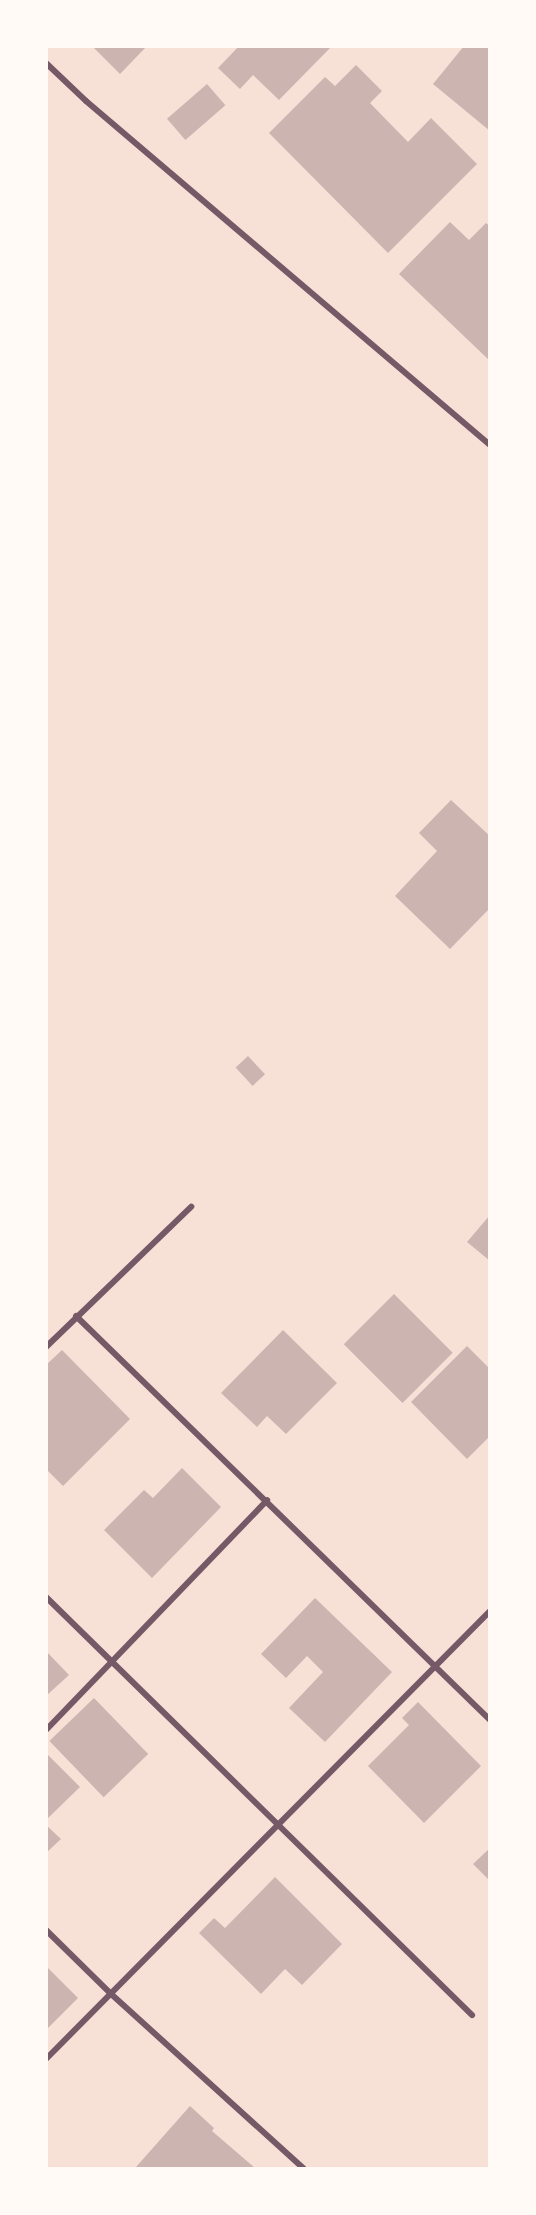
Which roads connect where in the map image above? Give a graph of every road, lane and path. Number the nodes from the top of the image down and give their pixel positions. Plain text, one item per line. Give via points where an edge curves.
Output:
1 (46, 63) edge
2 (489, 445) edge
3 (191, 1207) dead end
4 (76, 1316) junction
5 (46, 1347) edge
6 (267, 1500) junction
7 (46, 1597) edge
8 (489, 1611) edge
9 (112, 1661) junction
10 (435, 1666) junction
11 (489, 1720) edge
12 (46, 1730) edge
13 (278, 1824) junction
14 (46, 1930) edge
15 (110, 1993) junction
16 (472, 2015) dead end
17 (46, 2058) edge
18 (303, 2169) edge

1 - 2 street
3 - 4 street
4 - 5 street
4 - 6 street
6 - 9 street
6 - 10 street
7 - 9 street
8 - 10 street
9 - 12 street
9 - 13 street
10 - 11 street
10 - 13 street
13 - 15 street
13 - 16 street
14 - 15 street
15 - 17 street
15 - 18 street

